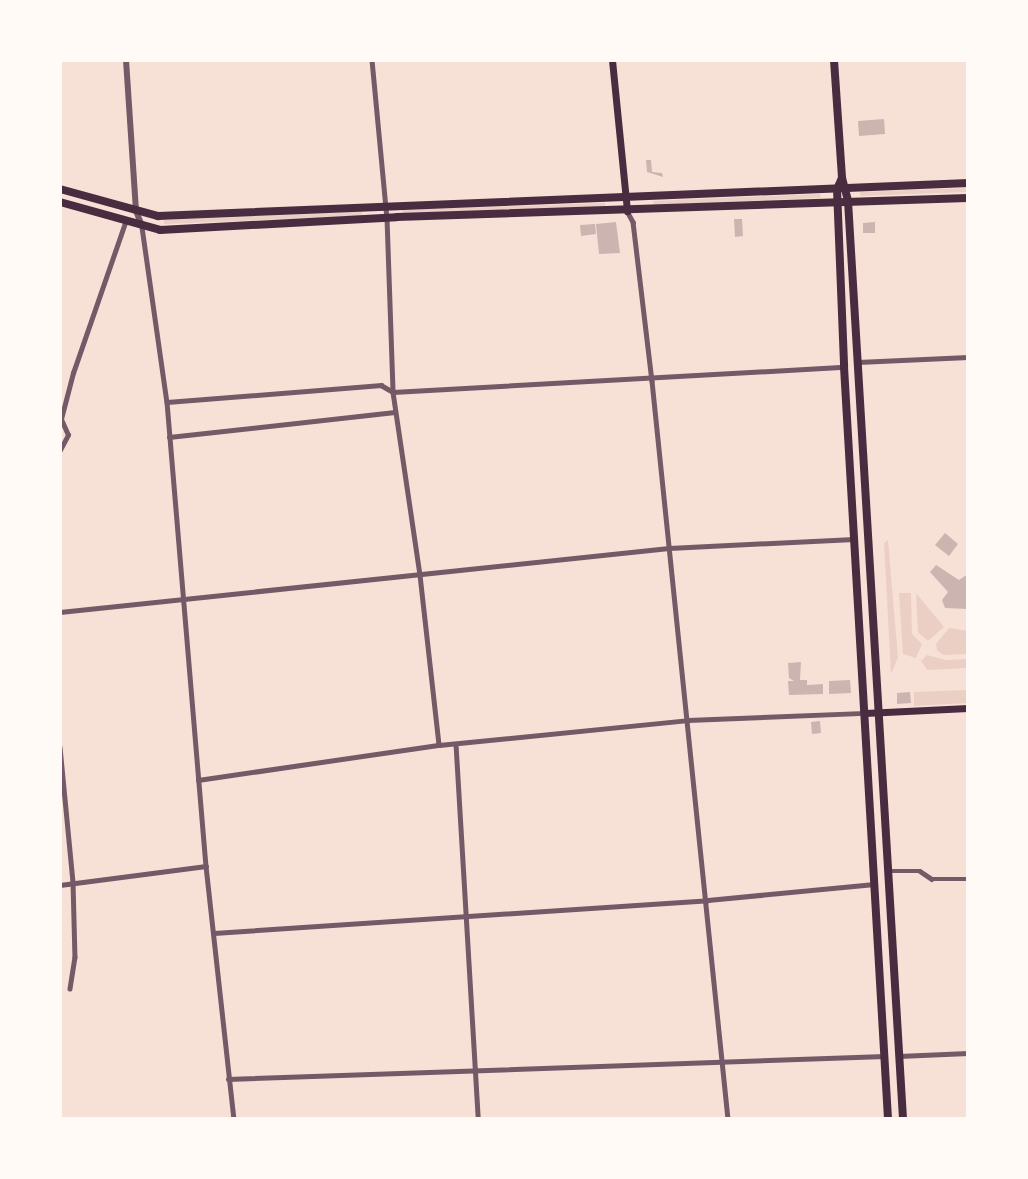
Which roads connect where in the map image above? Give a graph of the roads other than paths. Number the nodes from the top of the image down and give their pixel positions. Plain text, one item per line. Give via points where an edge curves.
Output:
1 (126, 60) edge
2 (372, 60) edge
3 (612, 60) edge
4 (834, 60) edge
5 (842, 178) junction
6 (968, 183) edge
7 (60, 189) edge
8 (837, 189) junction
9 (847, 189) junction
10 (623, 198) junction
11 (968, 198) edge
12 (848, 201) junction
13 (60, 202) edge
14 (837, 202) junction
15 (386, 206) junction
16 (136, 211) junction
17 (627, 211) junction
18 (387, 218) junction
19 (125, 223) junction
20 (142, 227) junction
21 (968, 357) edge
22 (858, 362) junction
23 (844, 367) junction
24 (652, 381) junction
25 (393, 392) junction
26 (167, 402) junction
27 (395, 412) junction
28 (170, 437) junction
29 (61, 450) edge
30 (854, 539) junction
31 (669, 548) junction
32 (420, 575) junction
33 (182, 600) junction
34 (60, 612) edge
35 (968, 708) edge
36 (865, 713) junction
37 (880, 713) junction
38 (688, 720) junction
39 (456, 744) junction
40 (439, 745) junction
41 (60, 747) edge
42 (198, 780) junction
43 (206, 866) junction
44 (889, 871) junction
45 (968, 879) edge
46 (73, 882) junction
47 (874, 884) junction
48 (60, 885) edge
49 (708, 900) junction
50 (466, 916) junction
51 (214, 933) junction
52 (70, 989) dead end
53 (968, 1053) edge
54 (885, 1056) junction
55 (899, 1056) junction
56 (723, 1062) junction
57 (475, 1071) junction
58 (228, 1079) junction
59 (234, 1119) edge
60 (478, 1119) edge
61 (728, 1119) edge
62 (888, 1119) edge
63 (903, 1119) edge

1 - 16 street
2 - 15 street
3 - 10 main road
4 - 5 main road
5 - 8 main road
5 - 9 main road
6 - 9 main road
7 - 16 main road
8 - 9 main road
8 - 10 main road
8 - 14 main road
9 - 12 main road
10 - 15 main road
10 - 17 main road
11 - 12 main road
12 - 14 main road
12 - 22 main road
13 - 19 main road
14 - 17 main road
14 - 23 main road
15 - 16 main road via 158,216
15 - 18 street
16 - 20 street
17 - 18 main road
17 - 24 street via 633,222
18 - 20 main road via 160,230
18 - 25 street
19 - 20 main road
19 - 29 street via 70,384 61,418 68,435
20 - 26 street
21 - 22 street
22 - 37 main road
23 - 24 street
23 - 30 main road
24 - 25 street
24 - 31 street
25 - 26 street via 381,385
25 - 27 street
26 - 28 street
27 - 28 street
27 - 32 street
28 - 33 street
30 - 31 street
30 - 36 main road
31 - 32 street
31 - 38 street
32 - 33 street
32 - 40 street
33 - 34 street
33 - 42 street
35 - 37 main road
36 - 37 main road
36 - 38 street
36 - 47 main road
37 - 44 main road
38 - 39 street
38 - 49 street
39 - 40 street
39 - 50 street
40 - 42 street
41 - 46 street
42 - 43 street
43 - 46 street
43 - 51 street
44 - 45 street via 920,871 932,879
44 - 55 main road
46 - 48 street
46 - 52 street via 75,957
47 - 49 street
47 - 54 main road
49 - 50 street
49 - 56 street
50 - 51 street
50 - 57 street
51 - 58 street
53 - 55 street
54 - 56 street
54 - 62 main road
55 - 63 main road
56 - 57 street
56 - 61 street
57 - 58 street
57 - 60 street
58 - 59 street

